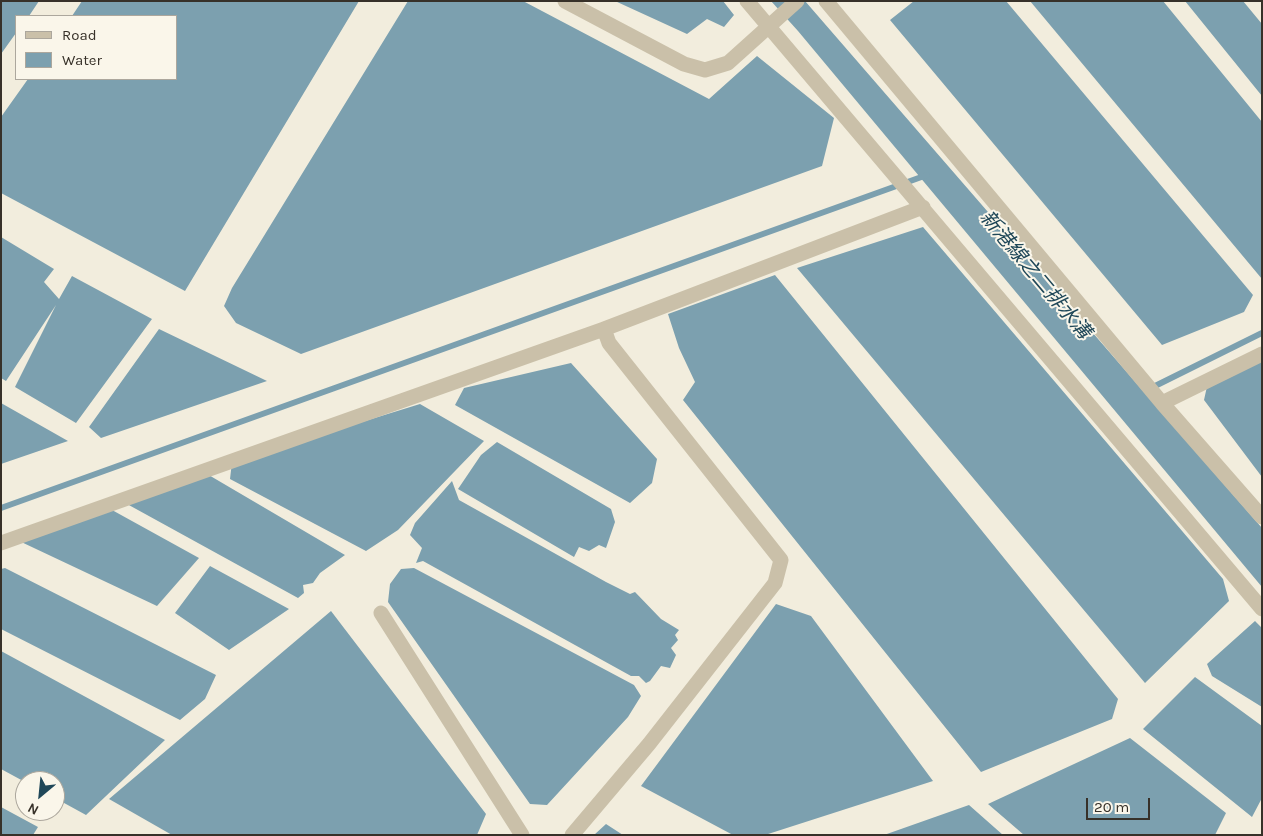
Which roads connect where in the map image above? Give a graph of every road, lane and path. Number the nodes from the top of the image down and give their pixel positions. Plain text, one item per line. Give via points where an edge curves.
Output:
1 (565, 1) edge
2 (747, 1) edge
3 (797, 1) edge
4 (826, 1) edge
5 (768, 27) junction
6 (923, 207) junction
7 (604, 329) junction
8 (1262, 354) edge
9 (1162, 403) junction
10 (1262, 517) edge
11 (1, 543) edge
12 (1262, 609) edge
13 (381, 613) dead end
14 (522, 835) edge
15 (572, 835) edge

1 - 5 street via 684,64 705,70 728,63
2 - 5 street
3 - 5 street
4 - 9 street
5 - 6 street
6 - 7 street
6 - 12 street
7 - 11 street
7 - 15 street via 609,343 781,560 774,583 649,744
8 - 9 street
9 - 10 street
13 - 14 street

